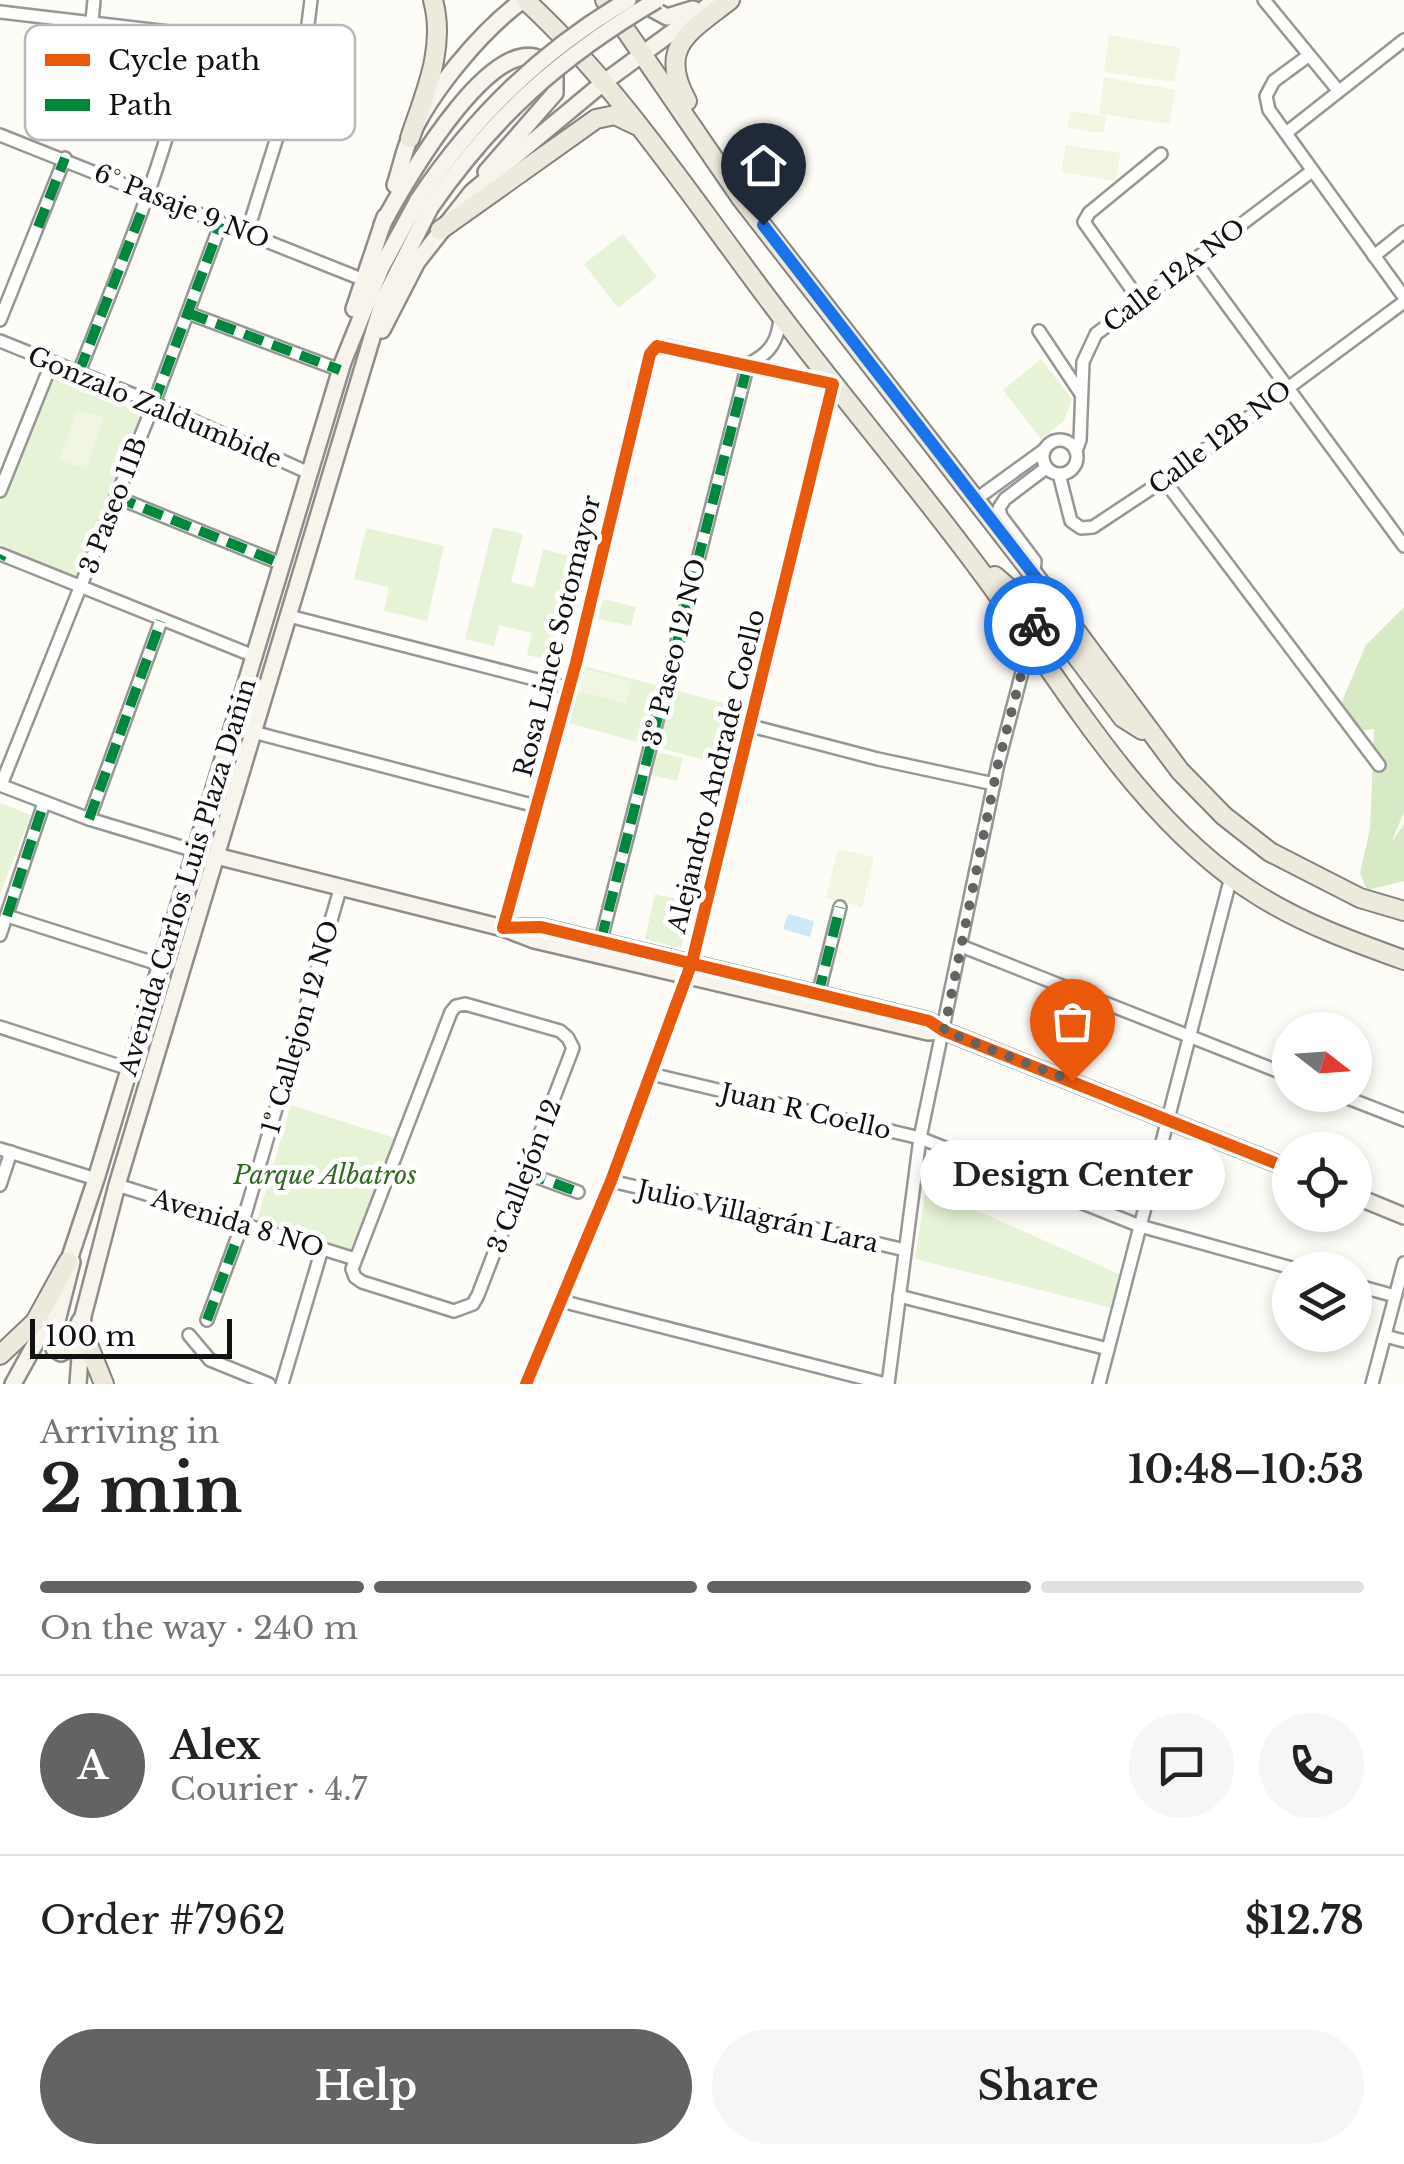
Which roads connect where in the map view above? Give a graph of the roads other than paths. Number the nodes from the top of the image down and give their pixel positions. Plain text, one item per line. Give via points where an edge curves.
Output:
1 (94, 0) edge
2 (311, 0) edge
3 (432, 0) edge
4 (524, 0) edge
5 (605, 0) edge
6 (628, 0) edge
7 (646, 0) edge
8 (657, 0) edge
9 (708, 0) edge
10 (716, 0) edge
11 (730, 0) edge
12 (1264, 0) edge
13 (0, 12) edge
14 (92, 21) junction
15 (128, 25) edge
16 (308, 25) edge
17 (1404, 40) edge
18 (643, 54) junction
19 (1308, 56) junction
20 (604, 83) junction
21 (1337, 90) junction
22 (642, 130) junction
23 (1286, 133) junction
24 (0, 135) edge
25 (410, 138) junction
26 (166, 140) edge
27 (276, 140) edge
28 (1161, 154) dead end
29 (65, 158) junction
30 (1312, 171) junction
31 (472, 192) junction
32 (149, 193) junction
33 (742, 198) junction
34 (424, 204) junction
35 (221, 223) junction
36 (382, 225) junction
37 (440, 230) junction
38 (1404, 232) edge
39 (247, 234) junction
40 (1374, 256) junction
41 (1194, 260) junction
42 (364, 280) junction
43 (1404, 300) edge
44 (1140, 301) junction
45 (188, 313) junction
46 (780, 316) junction
47 (0, 320) edge
48 (1039, 332) dead end
49 (0, 340) edge
50 (52, 362) junction
51 (748, 364) junction
52 (342, 366) junction
53 (363, 370) junction
54 (79, 372) junction
55 (833, 384) junction
56 (1286, 387) junction
57 (1081, 401) junction
58 (154, 403) junction
59 (1060, 440) junction
60 (1044, 450) junction
61 (1076, 451) junction
62 (1046, 468) junction
63 (309, 473) junction
64 (1059, 474) junction
65 (1164, 480) junction
66 (0, 491) edge
67 (922, 495) junction
68 (116, 497) junction
69 (975, 500) junction
70 (1404, 546) edge
71 (1, 556) edge
72 (282, 564) junction
73 (1039, 582) junction
74 (81, 587) junction
75 (288, 616) junction
76 (162, 621) junction
77 (1029, 641) junction
78 (254, 656) junction
79 (1044, 661) junction
80 (569, 688) junction
81 (752, 726) junction
82 (254, 732) junction
83 (1154, 738) junction
84 (1379, 765) dead end
85 (994, 784) junction
86 (0, 785) edge
87 (44, 802) junction
88 (536, 806) junction
89 (89, 818) junction
90 (195, 851) junction
91 (216, 856) junction
92 (1232, 878) junction
93 (341, 886) junction
94 (840, 907) dead end
95 (1404, 911) edge
96 (7, 916) junction
97 (503, 928) junction
98 (0, 934) edge
99 (600, 940) junction
100 (961, 946) junction
101 (1404, 960) edge
102 (160, 965) junction
103 (689, 970) junction
104 (818, 995) junction
105 (0, 1028) edge
106 (944, 1031) junction
107 (1190, 1037) junction
108 (130, 1069) junction
109 (1272, 1069) edge
110 (651, 1074) junction
111 (1372, 1108) edge
112 (1168, 1119) junction
113 (1404, 1120) edge
114 (920, 1138) junction
115 (6, 1151) edge
116 (1272, 1162) edge
117 (526, 1173) junction
118 (96, 1179) junction
119 (610, 1181) junction
120 (0, 1185) edge
121 (117, 1185) junction
122 (578, 1192) dead end
123 (1372, 1203) edge
124 (1404, 1216) edge
125 (242, 1224) junction
126 (1140, 1226) junction
127 (76, 1238) junction
128 (322, 1249) junction
129 (904, 1250) junction
130 (355, 1259) junction
131 (68, 1262) junction
132 (1272, 1263) edge
133 (1404, 1263) edge
134 (1372, 1290) edge
135 (899, 1296) junction
136 (1395, 1296) junction
137 (561, 1301) junction
138 (454, 1312) joint
139 (208, 1320) dead end
140 (83, 1324) junction
141 (189, 1336) dead end
142 (1385, 1336) junction
143 (1404, 1341) edge
144 (1108, 1349) junction
145 (0, 1356) edge
146 (13, 1384) edge
147 (78, 1384) edge
148 (104, 1384) edge
149 (268, 1384) edge
150 (282, 1384) edge
151 (526, 1384) edge
152 (887, 1384) edge
153 (1099, 1384) edge
154 (1372, 1384) edge

1 - 14 street
2 - 16 street
3 - 25 main road via 436,54
4 - 20 main road
4 - 25 main road, Avenida Carlos Luis Plaza Dañin via 470,50
5 - 18 main road
6 - 34 main road, Avenida Carlos Luis Plaza Dañin, bridge via 519,79 460,140
7 - 9 main road via 661,15 674,17
8 - 34 main road, Avenida Carlos Luis Plaza Dañin, bridge via 583,46 527,92
10 - 18 main road, Avenida Carlos Luis Plaza Dañin
11 - 33 main road via 685,39 673,67
12 - 19 street
13 - 14 street
14 - 15 street
17 - 21 street
18 - 20 main road, Avenida Carlos Luis Plaza Dañin
18 - 33 main road
19 - 21 street
19 - 23 street via 1274,81 1266,96
20 - 22 main road
20 - 31 main road, Avenida Carlos Luis Plaza Dañin
21 - 23 street
22 - 37 main road via 619,116 600,117
22 - 46 main road
23 - 30 street
24 - 29 street, 6° Pasaje 9 NO
25 - 36 main road, Avenida Carlos Luis Plaza Dañin
26 - 32 street
27 - 39 street
28 - 44 street via 1084,222
29 - 32 street, 6° Pasaje 9 NO
29 - 47 street
30 - 40 street
30 - 41 street, Calle 12A NO
31 - 36 main road via 555,93 555,73 537,52 507,50 481,73 432,138
31 - 37 main road, Avenida Carlos Luis Plaza Dañin
32 - 35 street, 6° Pasaje 9 NO
32 - 54 street
33 - 69 main road
34 - 52 main road, Avenida Carlos Luis Plaza Dañin via 381,268
34 - 53 main road, Avenida Carlos Luis Plaza Dañin via 382,301
35 - 39 street, 6° Pasaje 9 NO
35 - 45 street, 3 Paseo 11B
36 - 42 main road, Avenida Carlos Luis Plaza Dañin
37 - 53 main road, Avenida Carlos Luis Plaza Dañin via 406,280
38 - 40 street
39 - 42 street, 6° Pasaje 9 NO
40 - 43 street
41 - 44 street, Calle 12A NO
41 - 56 street
42 - 52 main road, Avenida Carlos Luis Plaza Dañin
43 - 56 street, Calle 12B NO
44 - 57 street, Calle 12A NO via 1088,346
45 - 52 street
45 - 58 street, 3 Paseo 11B
46 - 51 street via 776,340
46 - 55 main road
48 - 57 street
49 - 50 street, Gonzalo Zaldumbide
50 - 54 street, Gonzalo Zaldumbide
50 - 66 street
51 - 55 street
51 - 80 street, Rosa Lince Sotomayor via 666,346 650,354
51 - 99 street, 3º Paseo 12 NO
52 - 63 main road, Avenida Carlos Luis Plaza Dañin
53 - 75 main road, Avenida Carlos Luis Plaza Dañin
54 - 58 street, Gonzalo Zaldumbide
55 - 67 main road
55 - 81 street, Alejandro Andrade Coello
56 - 65 street, Calle 12B NO
56 - 70 street
57 - 59 street, Calle 12A NO
57 - 61 street, Calle 12A NO
58 - 63 street, Gonzalo Zaldumbide
58 - 68 street, 3 Paseo 11B
59 - 60 street
59 - 61 street
60 - 62 street
60 - 69 street
61 - 64 street via 1073,468
62 - 64 street
62 - 73 street via 999,508 1035,561
63 - 72 main road, Avenida Carlos Luis Plaza Dañin
64 - 65 street, Calle 12B NO via 1071,521 1080,528 1093,527
65 - 84 street
67 - 73 main road via 948,516 1005,588
67 - 77 main road
68 - 72 street
68 - 74 street, 3 Paseo 11B
69 - 73 main road
71 - 74 street
72 - 78 main road, Avenida Carlos Luis Plaza Dañin
73 - 77 street
73 - 83 main road
74 - 76 street
74 - 86 street, 3 Paseo 11B
75 - 80 street
75 - 82 main road, Avenida Carlos Luis Plaza Dañin
76 - 78 street
76 - 89 street
77 - 79 main road
77 - 85 street
78 - 90 main road, Avenida Carlos Luis Plaza Dañin
79 - 83 main road via 1046,642 1065,641 1123,718
79 - 92 main road via 1153,804
80 - 88 street, Rosa Lince Sotomayor
81 - 85 street
81 - 103 street, Alejandro Andrade Coello
82 - 88 street
82 - 91 main road, Avenida Carlos Luis Plaza Dañin
83 - 95 main road via 1224,816 1270,852 1360,898
85 - 100 street
86 - 87 street
87 - 89 street
87 - 96 street
88 - 97 street, Rosa Lince Sotomayor
89 - 90 street
90 - 102 main road, Avenida Carlos Luis Plaza Dañin
91 - 93 main road
91 - 121 main road, Avenida Carlos Luis Plaza Dañin
92 - 101 main road via 1336,936
92 - 107 street
93 - 97 main road
93 - 125 street, 1º Callejon 12 NO
94 - 104 street
96 - 98 street
96 - 102 street
97 - 99 main road via 541,927
97 - 103 main road
99 - 103 main road
100 - 106 street
100 - 107 street
102 - 108 main road, Avenida Carlos Luis Plaza Dañin
103 - 104 main road
103 - 106 main road
103 - 110 street, Alejandro Andrade Coello
104 - 106 main road via 929,1021
105 - 108 street
106 - 112 main road
106 - 114 street
107 - 109 street
107 - 112 street
108 - 118 main road, Avenida Carlos Luis Plaza Dañin
110 - 114 street, Juan R Coello
110 - 119 street, Alejandro Andrade Coello
111 - 113 street
112 - 116 main road
112 - 126 street
114 - 126 street, Juan R Coello
114 - 129 street
115 - 118 street
115 - 120 street
117 - 122 street
117 - 130 street, 3 Callejón 12 via 572,1048 560,1031 465,1004 451,1012
117 - 138 street, 3 Callejón 12 via 478,1295
118 - 127 main road, Avenida Carlos Luis Plaza Dañin
119 - 129 street, Julio Villagrán Lara
119 - 137 street, Alejandro Andrade Coello
121 - 125 street, Avenida 8 NO
121 - 140 main road, Avenida Carlos Luis Plaza Dañin
123 - 124 main road
125 - 128 street, Avenida 8 NO
125 - 139 street, 1º Callejon 12 NO
126 - 132 street, Juan R Coello
126 - 144 street
127 - 131 main road, Avenida Carlos Luis Plaza Dañin
127 - 140 main road via 52,1341 57,1352 68,1349
128 - 130 street, Avenida 8 NO
128 - 150 street
129 - 135 street
130 - 138 street, Avenida 8 NO via 352,1269 362,1282
131 - 145 main road via 35,1322
131 - 146 main road, Avenida Carlos Luis Plaza Dañin
133 - 136 street
134 - 136 street
135 - 144 street
135 - 152 street
136 - 142 street
137 - 151 street, Alejandro Andrade Coello
137 - 152 street
140 - 147 main road, Avenida Carlos Luis Plaza Dañin
140 - 148 main road
141 - 149 street via 210,1360
142 - 143 street
142 - 154 street
144 - 153 street

